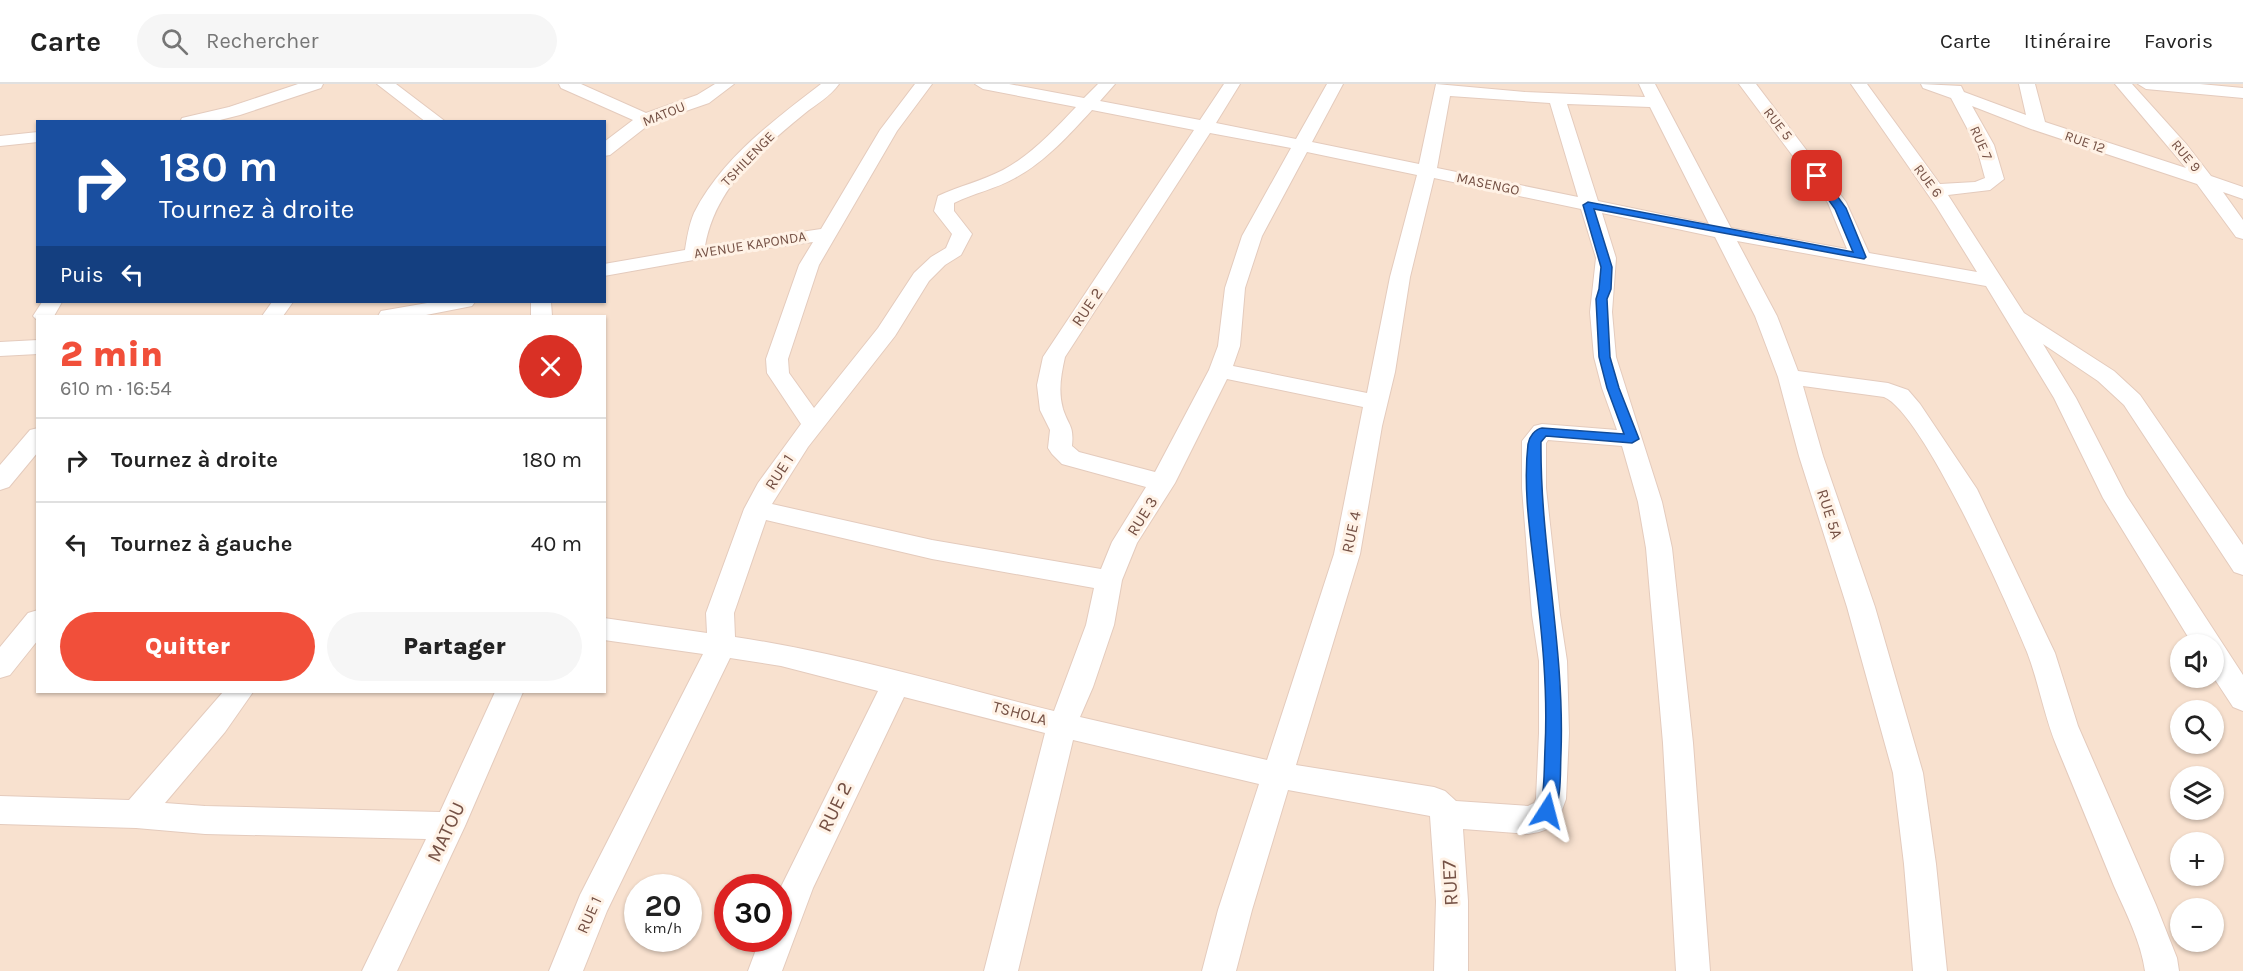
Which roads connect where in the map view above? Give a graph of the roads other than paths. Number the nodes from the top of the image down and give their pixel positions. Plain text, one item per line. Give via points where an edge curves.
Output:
1 (315, 84) edge
2 (385, 84) edge
3 (567, 84) edge
4 (726, 84) edge
5 (831, 84) edge
6 (924, 84) edge
7 (988, 84) edge
8 (1107, 84) edge
9 (1232, 84) edge
10 (1335, 84) edge
11 (1747, 84) edge
12 (1859, 84) edge
13 (1929, 84) edge
14 (2026, 84) edge
15 (2123, 84) edge
16 (2146, 84) edge
17 (2240, 84) edge
18 (1443, 87) edge
19 (2243, 87) edge
20 (1955, 89) edge
21 (1651, 93) edge
22 (2243, 93) edge
23 (1557, 99) junction
24 (1087, 104) junction
25 (242, 109) junction
26 (645, 119) junction
27 (196, 120) edge
28 (253, 120) edge
29 (435, 120) edge
30 (2037, 125) junction
31 (1205, 126) junction
32 (36, 137) edge
33 (9, 140) edge
34 (1301, 145) junction
35 (606, 149) edge
36 (0, 158) edge
37 (1427, 171) junction
38 (2208, 183) junction
39 (1934, 190) junction
40 (2243, 193) edge
41 (1588, 205) junction
42 (1721, 232) junction
43 (2243, 233) edge
44 (827, 234) junction
45 (694, 254) junction
46 (1861, 257) junction
47 (606, 270) edge
48 (1993, 281) junction
49 (282, 303) edge
50 (460, 303) edge
51 (2014, 314) junction
52 (273, 315) edge
53 (394, 315) edge
54 (32, 347) edge
55 (0, 349) edge
56 (1220, 370) junction
57 (1789, 377) junction
58 (1376, 402) junction
59 (813, 424) junction
60 (36, 438) edge
61 (1632, 439) junction
62 (3, 472) edge
63 (1163, 483) junction
64 (757, 508) junction
65 (2243, 565) edge
66 (1109, 580) junction
67 (36, 623) edge
68 (606, 629) edge
69 (2201, 634) edge
70 (721, 644) junction
71 (13, 655) edge
72 (2224, 670) edge
73 (897, 682) junction
74 (238, 693) edge
75 (509, 693) edge
76 (2243, 699) edge
77 (1062, 724) junction
78 (1277, 774) junction
79 (1440, 808) junction
80 (0, 810) edge
81 (136, 814) junction
82 (449, 826) junction
83 (792, 901) edge
84 (772, 952) edge
85 (2166, 967) edge
86 (379, 971) edge
87 (566, 971) edge
88 (765, 971) edge
89 (1001, 971) edge
90 (1220, 971) edge
91 (1451, 971) edge
92 (1693, 971) edge
93 (1930, 971) edge

1 - 25 street
2 - 29 street
3 - 26 street
4 - 26 street, MATOU via 703,99
5 - 45 street, TSHILENGE via 780,126 718,189 704,214
6 - 44 street, AVENUE KAPONDA via 889,130
7 - 24 street, MASENGO
8 - 24 street, RUE 1
9 - 31 street, RUE 2
10 - 34 street, RUE 3
11 - 46 street, RUE 5 via 1837,202
12 - 39 street, RUE 6
13 - 20 street, RUE 12
14 - 30 street
15 - 38 street, RUE 9
16 - 22 street
17 - 19 street
18 - 23 street
18 - 37 street, RUE 4
20 - 30 street, RUE 12
20 - 39 street, RUE 7 via 1985,144 1995,179 1991,184 1973,188
21 - 23 street
21 - 42 street, RUE 5A
23 - 41 street
24 - 31 street, MASENGO
24 - 59 street, RUE 1 via 1053,141 1019,168 945,200 944,211 962,234 958,245 921,277 886,332
25 - 27 street
25 - 28 street
26 - 35 street, MATOU
30 - 38 street, RUE 12
31 - 34 street, MASENGO
31 - 63 street, RUE 2 via 1054,357 1048,385 1052,410 1062,430 1060,448 1071,458
32 - 33 street
33 - 36 street
34 - 37 street, MASENGO
34 - 56 street, RUE 3 via 1251,236 1235,288 1229,346
37 - 41 street, MASENGO
37 - 58 street, RUE 4 via 1400,277
38 - 40 street, RUE 12
38 - 43 street, RUE 9
39 - 48 street, RUE 6
41 - 42 street, MASENGO
41 - 61 street via 1607,267 1601,299 1605,357
42 - 46 street, MASENGO
42 - 57 street, RUE 5A via 1766,316
44 - 45 street, AVENUE KAPONDA
44 - 59 street via 809,265 777,359 778,374
45 - 47 street, AVENUE KAPONDA
46 - 48 street, MASENGO
48 - 51 street, RUE 6
49 - 52 street
50 - 53 street
51 - 65 street via 2106,376 2132,400
51 - 69 street, RUE 6 via 2065,398 2115,498
54 - 55 street
56 - 58 street
56 - 63 street, RUE 3
57 - 85 street via 1895,392 1912,409 1950,466 1968,495 2041,653 2078,764
57 - 93 street, RUE 5A via 1862,607 1908,773
58 - 78 street, RUE 4 via 1347,554
59 - 64 street, RUE 1
60 - 62 street
61 - 79 street, TSHOLA via 1542,432 1534,441 1538,539 1553,661 1554,734 1547,811 1528,820
61 - 92 street via 1659,548 1678,743
63 - 66 street, RUE 3 via 1125,542
64 - 66 street via 937,552
64 - 70 street, RUE 1 via 720,613
66 - 77 street, RUE 3 via 1100,625
67 - 71 street
68 - 70 street, TSHOLA
70 - 73 street, TSHOLA
70 - 87 street, RUE 1 via 592,906
72 - 76 street
73 - 77 street, TSHOLA
73 - 83 street, RUE 2
74 - 81 street
75 - 82 street, MATOU
77 - 78 street, TSHOLA
77 - 89 street, RUE 3
78 - 79 street, TSHOLA
78 - 90 street, RUE 4
79 - 91 street, RUE7 via 1452,901
80 - 81 street
81 - 82 street via 205,820
82 - 86 street, MATOU
84 - 88 street, RUE 2

